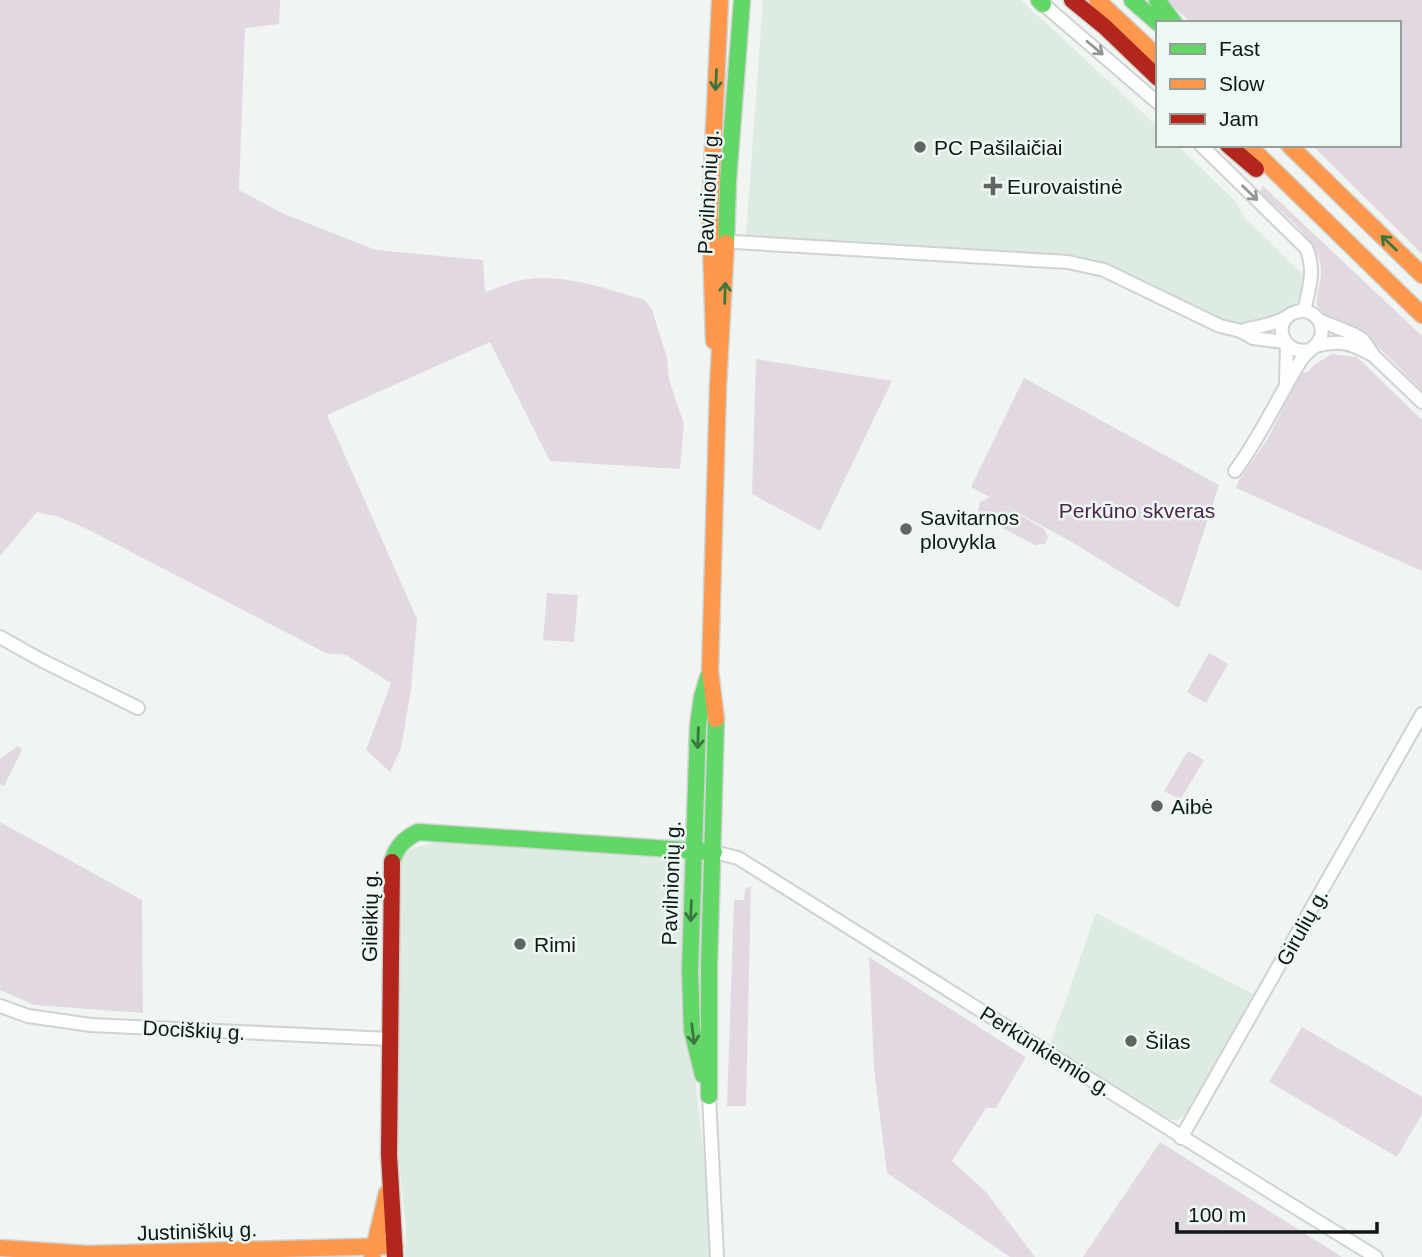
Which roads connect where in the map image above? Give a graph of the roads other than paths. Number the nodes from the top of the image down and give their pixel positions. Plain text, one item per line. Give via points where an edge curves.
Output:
1 (720, 0) edge
2 (742, 0) edge
3 (1072, 0) edge
4 (1097, 0) edge
5 (1132, 0) edge
6 (1157, 0) edge
7 (1041, 2) edge
8 (1156, 21) edge
9 (1173, 21) edge
10 (1156, 55) edge
11 (1156, 76) edge
12 (1156, 101) edge
13 (1203, 147) edge
14 (1230, 147) edge
15 (1250, 147) edge
16 (1291, 147) edge
17 (718, 241) junction
18 (1422, 275) edge
19 (1386, 280) junction
20 (1304, 311) junction
21 (1422, 315) edge
22 (1286, 317) junction
23 (1319, 320) junction
24 (1241, 331) junction
25 (1286, 343) junction
26 (1312, 348) junction
27 (1374, 356) junction
28 (1286, 382) junction
29 (1422, 402) edge
30 (1235, 471) dead end
31 (0, 638) edge
32 (710, 671) junction
33 (138, 708) dead end
34 (1422, 714) edge
35 (693, 851) junction
36 (714, 852) junction
37 (0, 1006) edge
38 (390, 1039) junction
39 (709, 1096) junction
40 (1181, 1138) junction
41 (389, 1184) junction
42 (0, 1248) edge
43 (372, 1252) edge
44 (395, 1252) edge
45 (717, 1257) edge
46 (1376, 1257) edge

1 -> 17 main road, Pavilnionių g. via 713,141
2 - 17 main road, Pavilnionių g.
3 - 11 main road
4 - 10 main road
5 - 8 main road
6 - 9 main road
7 -> 12 street
13 -> 20 street via 1306,248 1311,280
14 - 19 main road via 1329,237
15 - 19 main road
18 -> 16 main road
17 - 24 street via 1092,266 1220,326
17 - 32 main road, Pavilnionių g. via 710,301 718,385
19 - 21 main road
20 - 22 street
20 - 23 street
22 - 24 street via 1271,326
22 - 25 street via 1282,329
23 - 26 street via 1322,334
23 - 27 street via 1363,340
24 - 25 street via 1253,338
25 - 26 street via 1295,350
25 - 28 street
26 - 27 street via 1336,341
26 - 28 street
27 - 29 street
28 - 30 street via 1266,425
31 - 33 street
32 -> 35 main road, Pavilnionių g. via 698,726
32 - 36 main road, Pavilnionių g. via 717,726
34 - 40 street, Girulių g.
35 - 36 main road, Gileikių g.
35 - 38 main road, Gileikių g. via 418,832 405,838 392,856
35 -> 39 main road, Pavilnionių g. via 691,1010 695,1047
36 - 39 main road, Pavilnionių g.
36 - 40 street, Perkūnkiemio g. via 738,858
37 - 38 street, Dociškių g. via 28,1016 91,1025
38 - 41 main road, Gileikių g.
39 - 45 street, Pavilnionių g.
40 - 46 street, Perkūnkiemio g.
41 - 43 main road, Gileikių g.
41 - 44 main road, Gileikių g.
42 - 43 main road, Justiniškių g. via 101,1254
43 - 44 main road, Justiniškių g.

